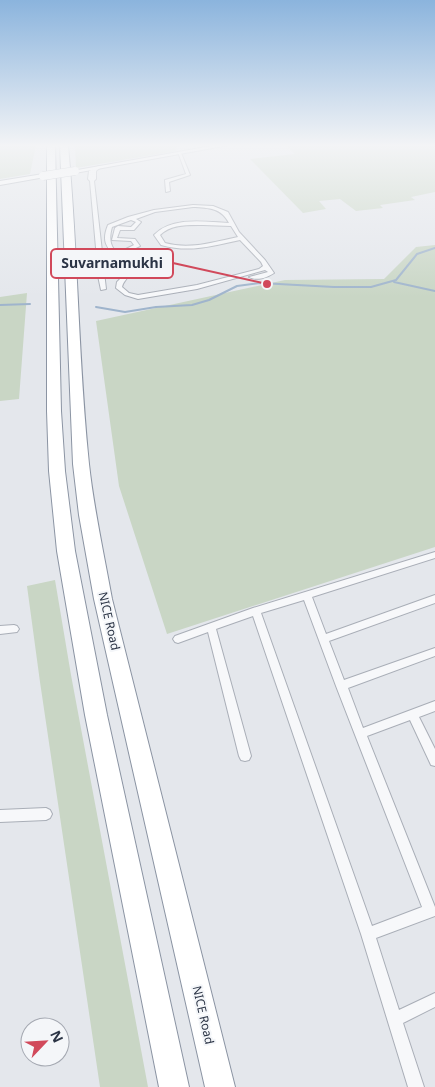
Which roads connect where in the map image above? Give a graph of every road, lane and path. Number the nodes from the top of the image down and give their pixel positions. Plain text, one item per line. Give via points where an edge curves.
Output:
1 (52, 196) edge
2 (66, 196) edge
3 (93, 196) edge
4 (130, 218) junction
5 (232, 225) junction
6 (241, 238) junction
7 (114, 239) junction
8 (130, 246) dead end
9 (146, 258) junction
10 (156, 261) dead end
11 (117, 267) joint
12 (100, 268) junction
13 (127, 270) junction
14 (103, 289) dead end
15 (435, 555) edge
16 (307, 595) junction
17 (435, 599) edge
18 (256, 611) junction
19 (211, 627) junction
20 (14, 629) dead end
21 (0, 630) edge
22 (178, 639) dead end
23 (323, 639) junction
24 (435, 652) edge
25 (341, 686) junction
26 (435, 706) edge
27 (413, 714) junction
28 (360, 734) junction
29 (245, 756) dead end
30 (435, 761) edge
31 (46, 814) dead end
32 (0, 816) edge
33 (432, 910) edge
34 (368, 934) junction
35 (435, 1000) edge
36 (395, 1019) junction
37 (174, 1087) edge
38 (220, 1087) edge
39 (416, 1087) edge

1 - 37 highway via 54,411 65,541 96,715
2 - 38 highway, NICE Road via 77,414 88,519 103,599
3 - 12 street
4 - 5 street via 175,208 211,207 226,213
4 - 7 street via 139,222 132,229 118,228
4 - 13 street via 110,226 107,241 110,250
5 - 6 street
5 - 6 street via 177,225 162,229 157,235 163,244 184,249
6 - 13 street via 271,273 138,298 119,288
7 - 8 street via 127,241
7 - 9 street via 133,240 137,246 122,252 135,261
9 - 10 street
9 - 13 street via 154,257 165,262 160,268
11 - 12 street via 114,270
11 - 13 street
12 - 14 street
15 - 16 street
16 - 18 street
16 - 23 street
17 - 23 street
18 - 19 street
18 - 34 street
19 - 22 street
19 - 29 street
20 - 21 street
23 - 25 street
24 - 25 street
25 - 28 street
26 - 27 street
27 - 28 street
27 - 30 street
28 - 33 street
31 - 32 street
33 - 34 street
34 - 36 street
35 - 36 street
36 - 39 street

